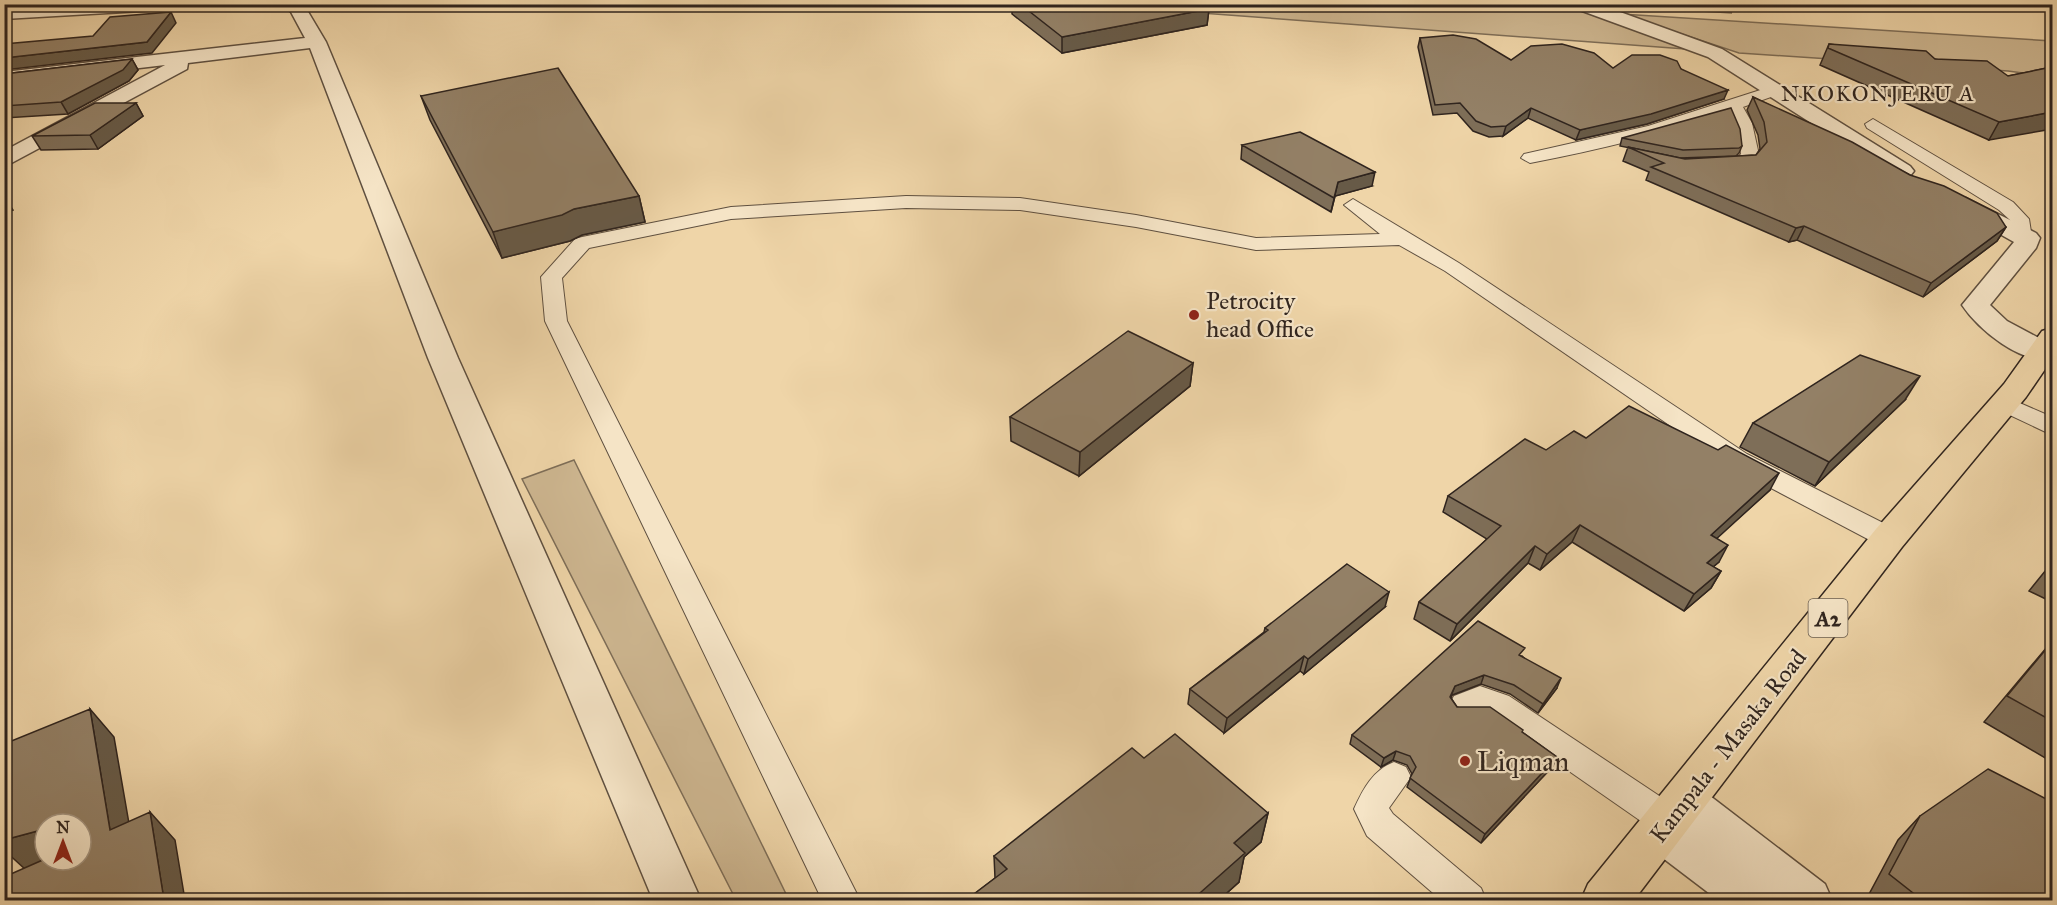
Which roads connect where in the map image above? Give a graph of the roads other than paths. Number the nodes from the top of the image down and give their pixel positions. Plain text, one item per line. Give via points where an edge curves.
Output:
1 (177, 4) edge
2 (289, 4) edge
3 (1580, 4) edge
4 (4, 14) edge
5 (317, 42) junction
6 (194, 57) junction
7 (4, 78) edge
8 (1776, 90) junction
9 (1734, 106) junction
10 (1873, 124) dead end
11 (1588, 147) junction
12 (1622, 154) dead end
13 (1530, 158) dead end
14 (4, 160) edge
15 (1700, 165) edge
16 (1916, 179) edge
17 (1947, 195) edge
18 (1353, 205) dead end
19 (2021, 232) junction
20 (1404, 239) junction
21 (2048, 345) edge
22 (2006, 404) junction
23 (2052, 427) edge
24 (1889, 538) junction
25 (1465, 705) edge
26 (1395, 777) dead end
27 (1673, 818) junction
28 (677, 900) edge
29 (841, 900) edge
30 (1468, 900) edge
31 (1605, 900) edge
32 (1755, 900) edge
33 (1808, 900) edge

1 - 4 street
2 - 5 street via 298,9
3 - 8 street via 1715,53
5 - 6 street
5 - 28 street via 443,358
6 - 7 street
6 - 14 street
8 - 9 lane
8 - 16 street
9 - 11 lane
9 - 15 lane via 1744,123 1750,155 1742,163
10 - 19 lane via 2006,206 2019,219
11 - 12 lane
11 - 13 lane
17 - 19 street
18 - 20 lane
19 - 21 street via 2027,243 1976,305 1982,316 1999,328
20 - 24 lane via 1452,267 1738,460
20 - 29 lane via 1256,244 1020,204 906,202 731,213 582,243 551,277 556,321
21 - 22 highway, Kampala - Masaka Road / A2
22 - 23 lane
22 - 24 highway, Kampala - Masaka Road / A2
24 - 27 highway, Kampala - Masaka Road / A2
25 - 27 lane via 1480,699 1498,705
26 - 30 lane via 1371,809 1380,825
27 - 31 highway, Kampala - Masaka Road / A2
27 - 32 street
27 - 33 street

